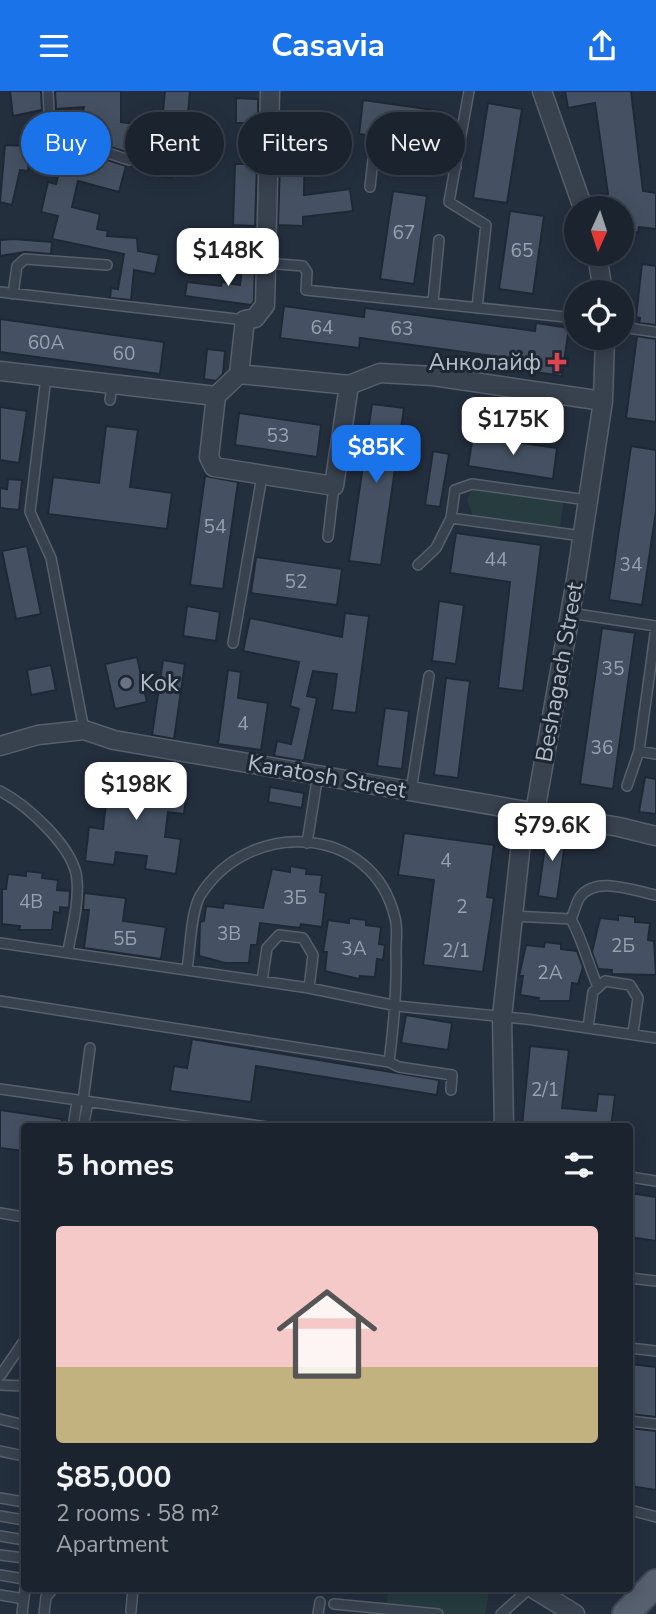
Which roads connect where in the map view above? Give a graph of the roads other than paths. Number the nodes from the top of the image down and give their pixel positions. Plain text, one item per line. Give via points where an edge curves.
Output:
1 (48, 91) edge
2 (271, 91) edge
3 (469, 91) edge
4 (542, 91) edge
5 (465, 114) edge
6 (125, 159) edge
7 (371, 175) edge
8 (454, 175) edge
9 (370, 187) dead end
10 (579, 196) edge
11 (439, 240) dead end
12 (266, 263) junction
13 (107, 265) dead end
14 (0, 292) edge
15 (13, 294) junction
16 (433, 302) junction
17 (477, 308) junction
18 (564, 317) edge
19 (244, 320) junction
20 (634, 329) edge
21 (656, 332) edge
22 (605, 350) edge
23 (0, 371) edge
24 (239, 375) junction
25 (46, 377) junction
26 (349, 385) junction
27 (216, 396) junction
28 (603, 401) junction
29 (262, 476) junction
30 (334, 486) junction
31 (587, 500) junction
32 (451, 518) junction
33 (582, 536) junction
34 (328, 537) dead end
35 (418, 565) dead end
36 (570, 613) junction
37 (656, 626) edge
38 (233, 643) dead end
39 (653, 672) edge
40 (429, 676) dead end
41 (84, 730) junction
42 (0, 746) edge
43 (639, 751) junction
44 (656, 754) edge
45 (318, 774) junction
46 (627, 786) dead end
47 (0, 791) edge
48 (411, 791) junction
49 (535, 812) junction
50 (656, 836) edge
51 (307, 843) junction
52 (656, 895) edge
53 (513, 916) junction
54 (571, 919) junction
55 (0, 943) edge
56 (68, 951) junction
57 (187, 969) junction
58 (262, 981) junction
59 (598, 987) junction
60 (309, 988) junction
61 (0, 1001) edge
62 (397, 1006) junction
63 (502, 1017) junction
64 (588, 1027) junction
65 (633, 1033) junction
66 (656, 1038) edge
67 (90, 1048) dead end
68 (388, 1062) junction
69 (0, 1089) edge
70 (451, 1090) dead end
71 (82, 1101) junction
72 (74, 1121) dead end
73 (84, 1122) dead end
74 (239, 1123) edge
75 (504, 1123) edge
76 (633, 1177) edge
77 (656, 1181) edge
78 (0, 1213) edge
79 (21, 1216) edge
80 (633, 1278) edge
81 (656, 1281) edge
82 (21, 1345) edge
83 (633, 1348) edge
84 (656, 1351) edge
85 (0, 1376) edge
86 (0, 1385) edge
87 (21, 1386) edge
88 (0, 1419) edge
89 (633, 1421) edge
90 (21, 1424) edge
91 (656, 1424) edge
92 (0, 1451) edge
93 (21, 1454) edge
94 (0, 1499) edge
95 (21, 1501) edge
96 (633, 1511) edge
97 (0, 1516) edge
98 (656, 1517) edge
99 (21, 1520) edge
100 (0, 1536) edge
101 (21, 1540) edge
102 (0, 1555) edge
103 (21, 1558) edge
104 (0, 1575) edge
105 (21, 1578) edge
106 (656, 1583) edge
107 (50, 1592) edge
108 (133, 1592) edge
109 (527, 1592) edge
110 (536, 1592) edge
111 (25, 1594) edge
112 (0, 1595) edge
113 (320, 1602) dead end
114 (334, 1604) dead end
115 (131, 1611) dead end
116 (22, 1614) edge
117 (44, 1614) edge
118 (318, 1614) edge
119 (438, 1614) edge
120 (501, 1614) edge
121 (575, 1614) edge
122 (626, 1614) edge

1 - 6 lane via 50,134
2 - 12 street
3 - 5 lane
4 - 10 street
7 - 9 lane
8 - 17 lane via 449,202 486,225
11 - 16 lane
12 - 16 lane via 303,266 306,290
12 - 19 street via 265,305 255,318
13 - 15 lane via 25,259 17,266
14 - 15 lane
15 - 19 lane
16 - 17 lane
17 - 18 lane
19 - 24 street
20 - 21 lane
22 - 28 street, Beshagach Street
23 - 25 street
24 - 26 street
24 - 27 street
25 - 27 street via 111,393
25 - 41 lane via 30,512 51,558
26 - 28 street via 380,373 433,376
26 - 30 street
27 - 29 street via 209,457 214,467
28 - 31 street, Beshagach Street
29 - 30 street
29 - 38 lane
30 - 34 lane
31 - 32 lane via 472,484 454,490
31 - 33 street, Beshagach Street
32 - 33 lane
32 - 35 lane via 436,548
33 - 36 street, Beshagach Street
36 - 37 lane
36 - 49 street, Beshagach Street
37 - 39 lane
39 - 43 lane
40 - 48 lane
41 - 42 street, Karatosh Street via 38,734
41 - 45 street, Karatosh Street via 114,740
43 - 44 lane
43 - 46 lane
45 - 48 street, Karatosh Street
45 - 51 lane
47 - 56 lane via 34,814 72,860 77,890
48 - 49 street, Karatosh Street
49 - 50 street, Karatosh Street
49 - 53 street, Beshagach Street via 523,824
51 - 57 lane via 267,843 232,861 203,891 197,899
51 - 62 lane via 360,860 377,877 396,918
52 - 54 lane via 606,885 592,888 580,897
53 - 54 lane
53 - 63 street, Beshagach Street
54 - 59 lane via 585,944
55 - 56 lane
56 - 57 lane
57 - 58 lane
58 - 60 lane
58 - 60 lane via 267,948 279,935 303,938 313,955
59 - 64 lane via 593,992
59 - 65 lane via 605,981 630,985 638,998
60 - 62 lane
61 - 68 lane
62 - 63 lane
62 - 68 lane
63 - 64 lane
63 - 75 street, Beshagach Street
64 - 65 lane
65 - 66 lane
67 - 71 lane
68 - 70 lane via 452,1075
69 - 71 lane
71 - 72 lane
71 - 73 lane
71 - 74 lane
76 - 77 lane
78 - 79 lane
80 - 81 lane
82 - 85 lane
83 - 84 lane
86 - 87 lane
88 - 90 lane
89 - 91 lane
92 - 93 lane
94 - 95 lane
96 - 98 lane
97 - 99 lane
100 - 101 lane
102 - 103 lane
104 - 105 lane
106 - 122 main road
107 - 117 lane
108 - 115 lane
109 - 120 lane
110 - 121 street
111 - 112 lane
111 - 116 lane
113 - 118 lane
114 - 119 lane

